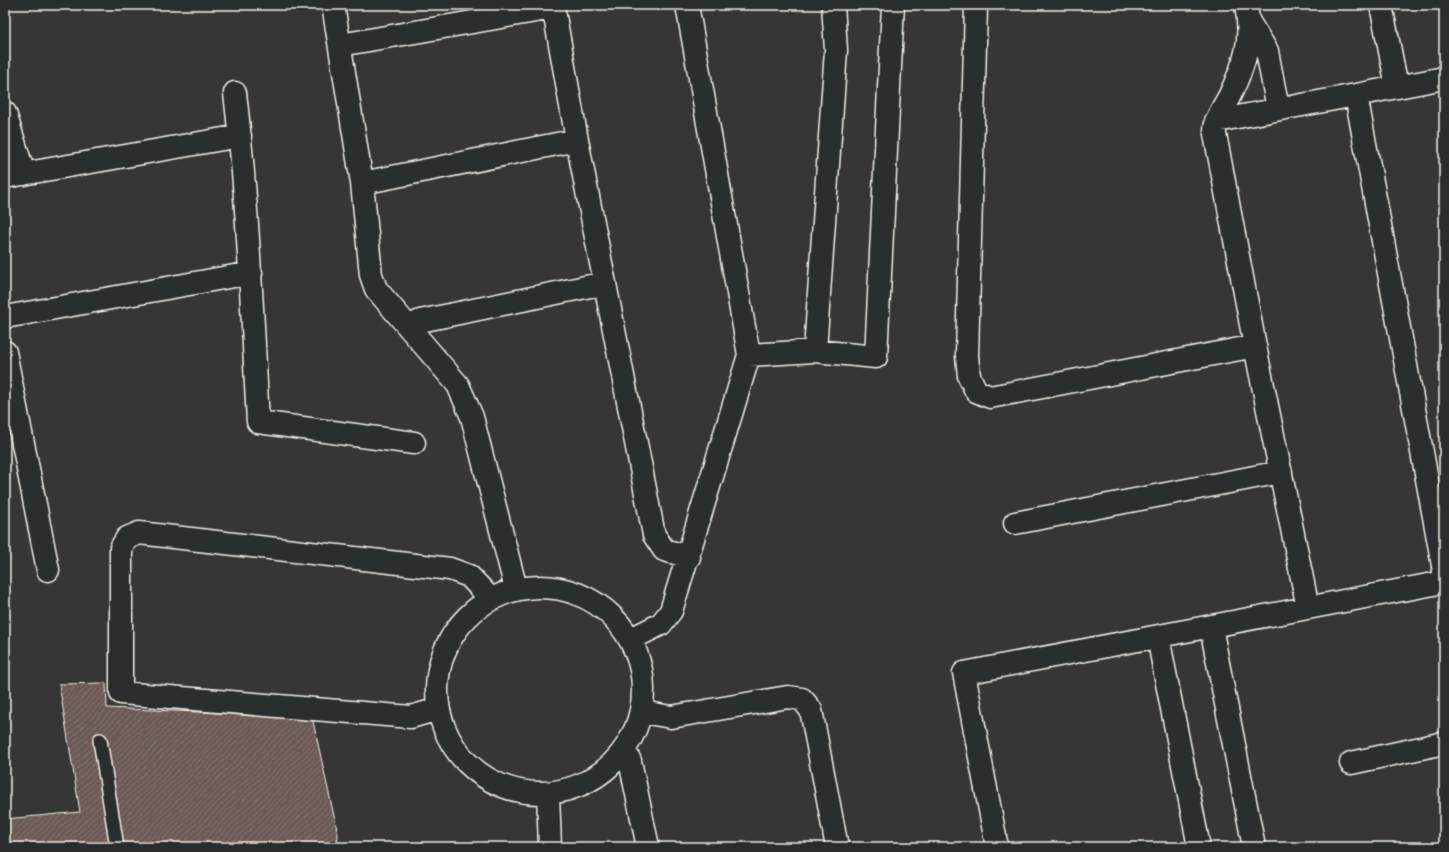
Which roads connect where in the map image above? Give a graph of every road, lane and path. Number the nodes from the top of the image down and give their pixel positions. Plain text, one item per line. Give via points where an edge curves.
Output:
1 (333, 5) edge
2 (687, 5) edge
3 (833, 5) edge
4 (893, 5) edge
5 (976, 5) edge
6 (1381, 5) edge
7 (553, 6) edge
8 (1248, 14) edge
9 (340, 45) junction
10 (1444, 78) edge
11 (1397, 87) junction
12 (235, 93) dead end
13 (1356, 95) junction
14 (1278, 109) junction
15 (5, 113) edge
16 (1216, 121) junction
17 (240, 136) junction
18 (577, 140) junction
19 (14, 175) edge
20 (362, 183) junction
21 (251, 273) junction
22 (605, 283) junction
23 (5, 317) edge
24 (410, 328) junction
25 (1255, 346) junction
26 (814, 351) junction
27 (5, 352) edge
28 (749, 355) junction
29 (414, 443) dead end
30 (1281, 472) junction
31 (1015, 523) dead end
32 (688, 557) junction
33 (48, 570) dead end
34 (1444, 571) edge
35 (1444, 582) edge
36 (516, 589) junction
37 (490, 598) junction
38 (1308, 608) junction
39 (1211, 627) junction
40 (1158, 637) junction
41 (630, 639) junction
42 (438, 709) junction
43 (642, 712) junction
44 (100, 740) dead end
45 (1444, 743) edge
46 (624, 751) junction
47 (1351, 762) dead end
48 (548, 794) junction
49 (117, 847) edge
50 (550, 847) edge
51 (648, 847) edge
52 (837, 847) edge
53 (997, 847) edge
54 (1199, 847) edge
55 (1254, 847) edge

1 - 9 street
2 - 28 street
3 - 26 street via 836,50
4 - 26 street via 876,357
5 - 25 street via 967,356 970,376 976,391 990,397
6 - 11 street
7 - 9 street
7 - 18 street
8 - 14 street via 1267,51
8 - 16 street via 1248,38 1243,66
9 - 20 street
10 - 11 street
11 - 13 street
12 - 17 street
13 - 14 street
13 - 34 street
14 - 16 street
15 - 19 street
16 - 25 street via 1216,140
17 - 19 street
17 - 21 street
18 - 20 street
18 - 22 street
20 - 24 street via 371,275 376,289
21 - 23 street
21 - 29 street via 258,422
22 - 24 street via 420,321
22 - 32 street via 654,535 664,550
24 - 36 street via 458,385 472,417
25 - 30 street
26 - 28 street
27 - 33 street
28 - 32 street
30 - 31 street
30 - 38 street
32 - 41 street via 671,611 661,624
35 - 38 street
36 - 37 street
36 - 41 street via 538,586 582,594 601,605 618,620
37 - 42 street via 469,614 453,634 441,658 437,683
37 - 42 street via 470,576 450,569 139,533 127,538 121,548 121,693 410,717
38 - 39 street
39 - 40 street
39 - 55 street
40 - 53 street via 964,674
40 - 54 street
41 - 43 street via 640,662 644,686
42 - 48 street via 448,738 466,762 490,781 518,792
43 - 46 street via 635,732
43 - 52 street via 671,717 788,697 802,698 811,710
44 - 49 lane
45 - 47 street
46 - 48 street via 604,773 578,787
46 - 51 street via 630,762
48 - 50 street

